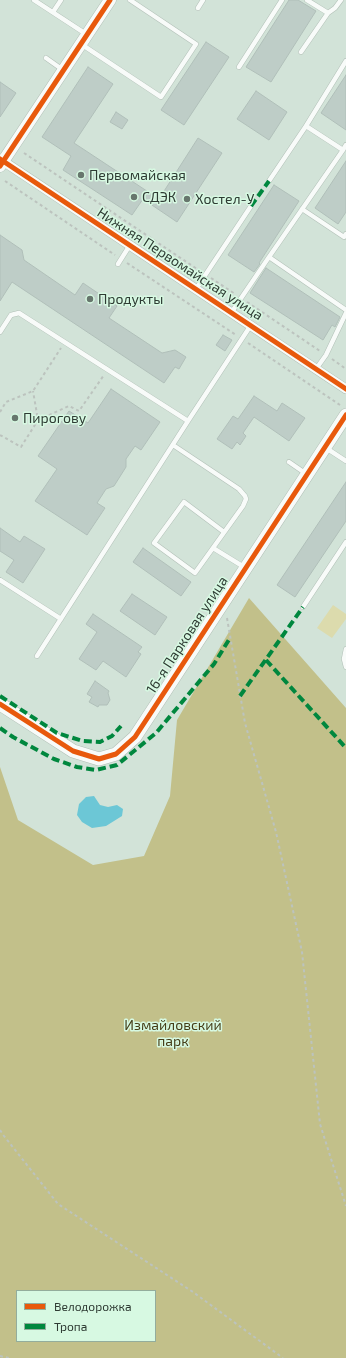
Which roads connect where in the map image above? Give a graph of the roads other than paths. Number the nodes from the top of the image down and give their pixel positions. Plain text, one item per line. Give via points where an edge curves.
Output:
1 (34, 0) edge
2 (61, 0) edge
3 (110, 0) edge
4 (130, 0) edge
5 (203, 0) edge
6 (282, 0) edge
7 (307, 0) edge
8 (341, 0) edge
9 (198, 8) dead end
10 (53, 12) junction
11 (328, 13) junction
12 (84, 39) junction
13 (301, 52) dead end
14 (46, 58) dead end
15 (346, 61) edge
16 (239, 67) dead end
17 (64, 70) junction
18 (306, 126) junction
19 (346, 145) edge
20 (343, 150) junction
21 (1, 162) edge
22 (269, 181) dead end
23 (251, 206) dead end
24 (302, 209) junction
25 (346, 234) edge
26 (130, 245) junction
27 (269, 257) junction
28 (118, 264) dead end
29 (196, 289) junction
30 (346, 310) edge
31 (231, 313) junction
32 (346, 313) edge
33 (251, 326) junction
34 (0, 332) edge
35 (316, 369) junction
36 (346, 389) edge
37 (345, 411) edge
38 (188, 421) junction
39 (173, 444) junction
40 (324, 448) junction
41 (346, 461) edge
42 (289, 462) dead end
43 (307, 474) junction
44 (224, 532) junction
45 (346, 542) edge
46 (213, 548) junction
47 (245, 567) junction
48 (0, 580) edge
49 (303, 607) dead end
50 (61, 619) junction
51 (346, 649) edge
52 (37, 656) dead end
53 (346, 667) edge
54 (0, 704) edge

1 - 10 lane
2 - 10 lane
3 - 12 street
4 - 12 lane via 196,44 161,97
5 - 9 lane
6 - 16 lane
7 - 11 lane
8 - 11 lane
10 - 12 lane
11 - 13 lane
12 - 17 street
14 - 17 lane
15 - 18 lane
17 - 21 street
18 - 20 lane
18 - 22 lane
19 - 20 lane
20 - 24 lane
21 - 26 street, Нижняя Первомайская улица
23 - 29 lane
24 - 25 lane via 344,237
24 - 27 lane
26 - 28 lane
26 - 29 street, Нижняя Первомайская улица
27 - 30 lane
27 - 31 lane
29 - 31 street, Нижняя Первомайская улица
31 - 33 street, Нижняя Первомайская улица
32 - 35 lane via 326,355
33 - 35 street, Нижняя Первомайская улица
33 - 38 lane
34 - 38 lane via 11,315 19,313
35 - 36 street, Нижняя Первомайская улица
37 - 40 main road, 16-я Парковая улица
38 - 39 lane
39 - 44 lane via 239,489 245,496 243,506
39 - 50 lane
40 - 41 lane
40 - 43 main road, 16-я Парковая улица
42 - 43 lane
43 - 47 main road, 16-я Парковая улица
44 - 46 lane
44 - 46 lane via 184,502 154,543 195,573
45 - 49 lane
46 - 47 lane
47 - 54 main road, 16-я Парковая улица via 135,737 116,754 99,759 73,751
48 - 50 lane
50 - 52 lane
51 - 53 lane

